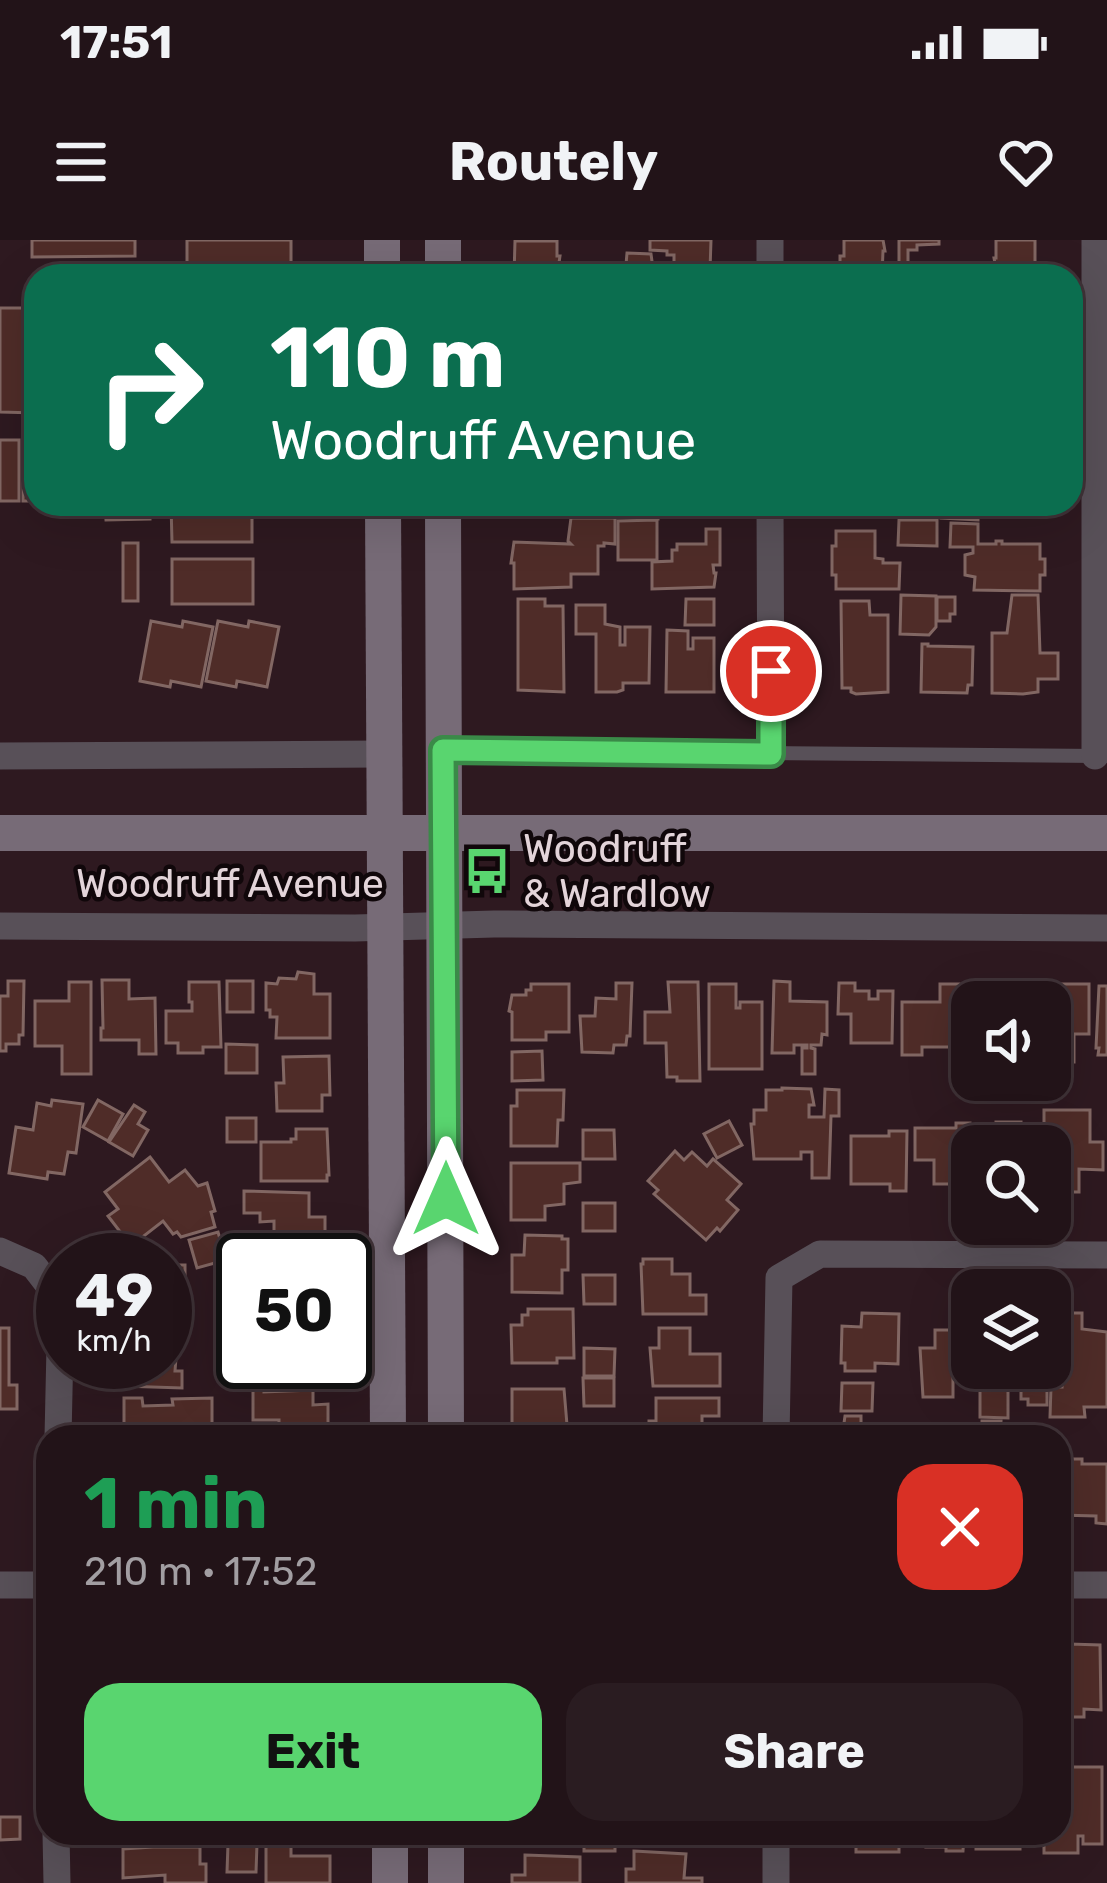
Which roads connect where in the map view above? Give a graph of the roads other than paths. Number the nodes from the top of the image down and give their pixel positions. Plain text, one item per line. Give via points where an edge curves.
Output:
1 (1095, 240) edge
2 (383, 516) edge
3 (443, 516) edge
4 (770, 516) edge
5 (443, 750) junction
6 (383, 754) junction
7 (771, 754) junction
8 (0, 756) edge
9 (1101, 756) edge
10 (384, 832) junction
11 (443, 832) junction
12 (1107, 832) edge
13 (0, 833) edge
14 (444, 925) junction
15 (0, 926) edge
16 (386, 927) junction
17 (1107, 928) edge
18 (0, 1251) edge
19 (1107, 1255) edge
20 (58, 1425) edge
21 (388, 1425) edge
22 (446, 1425) edge
23 (776, 1425) edge
24 (0, 1585) edge
25 (36, 1585) edge
26 (1071, 1585) edge
27 (1107, 1585) edge
28 (56, 1845) edge
29 (390, 1845) edge
30 (446, 1845) edge
31 (776, 1845) edge
32 (57, 1883) edge
33 (390, 1883) edge
34 (446, 1883) edge
35 (776, 1883) edge

1 - 9 street
2 - 6 main road
3 - 5 main road
4 - 7 street
5 - 7 lane
5 - 11 main road
6 - 8 street
6 - 10 main road
7 - 9 lane
10 - 11 main road, Woodruff Avenue
10 - 13 main road, Woodruff Avenue
10 - 16 main road
11 - 12 main road, Woodruff Avenue
11 - 14 main road
14 - 16 street, Woodruff Avenue
14 - 17 street, Woodruff Avenue
14 - 22 main road
15 - 16 street, Woodruff Avenue
16 - 21 main road
18 - 20 street via 34,1266 61,1301
19 - 23 street via 820,1254 779,1278
24 - 25 street
26 - 27 street
28 - 32 street
29 - 33 main road
30 - 34 main road
31 - 35 street

